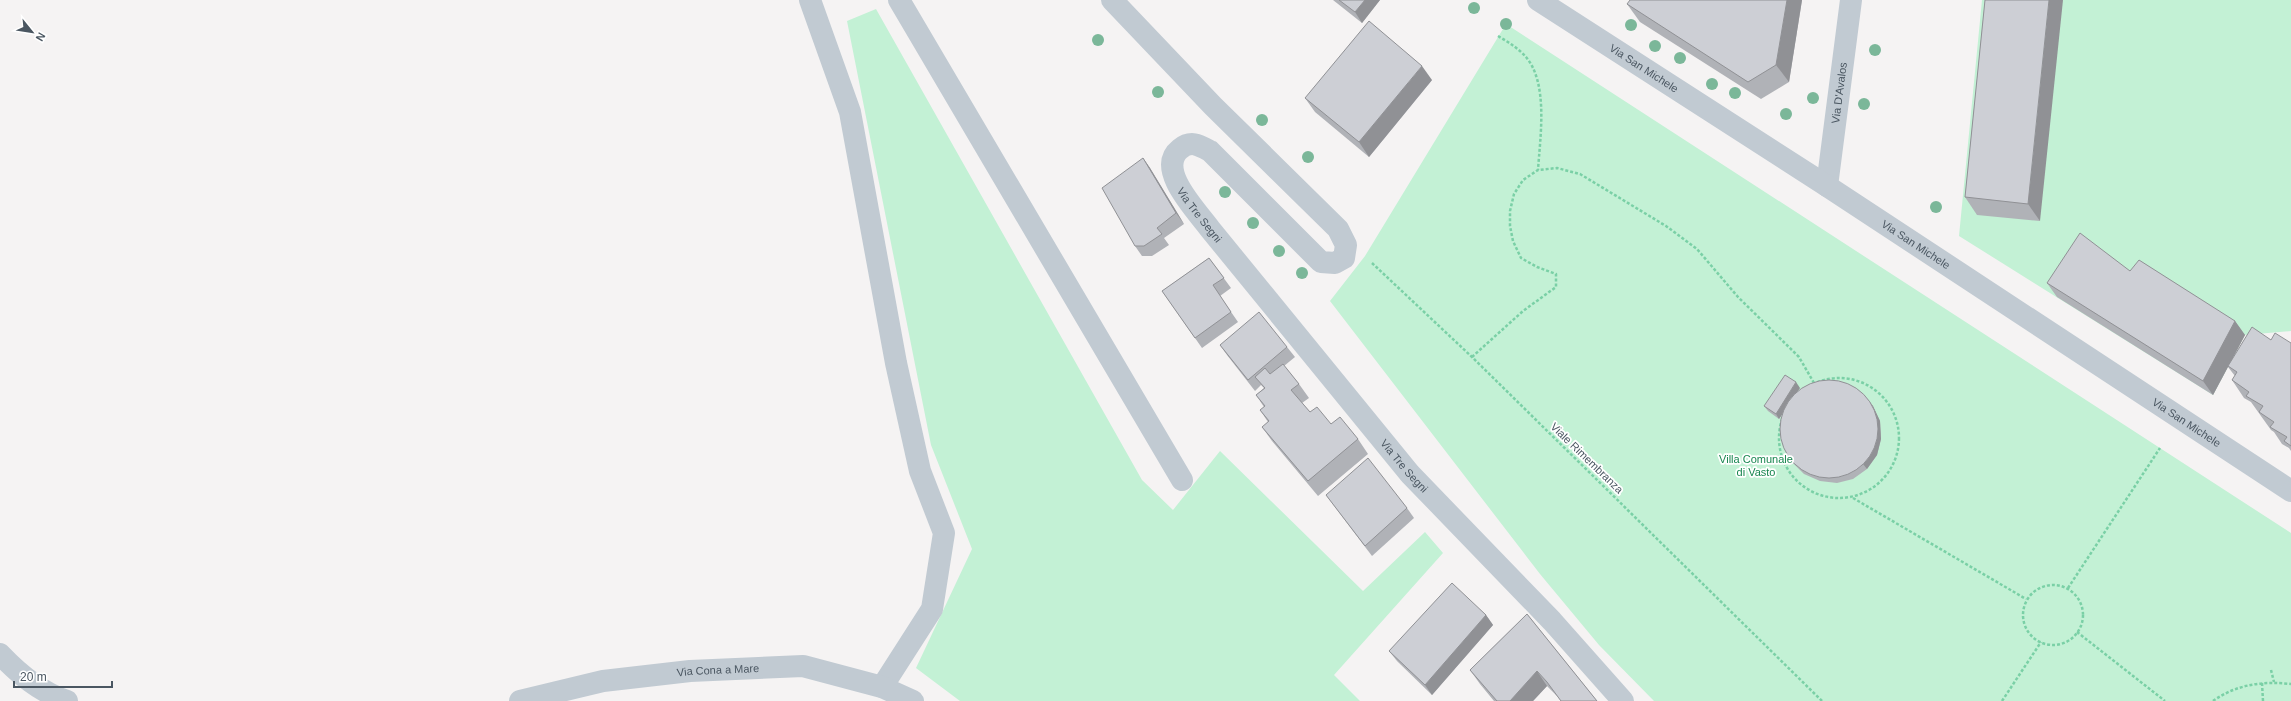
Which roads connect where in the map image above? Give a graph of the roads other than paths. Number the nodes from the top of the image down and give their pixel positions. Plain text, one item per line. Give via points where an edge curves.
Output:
1 (810, 0) edge
2 (899, 0) edge
3 (1112, 0) edge
4 (1538, 0) edge
5 (1851, 0) edge
6 (1827, 186) junction
7 (1182, 480) dead end
8 (2291, 491) edge
9 (0, 654) edge
10 (882, 686) junction
11 (67, 701) edge
12 (520, 701) edge
13 (912, 701) edge
14 (1623, 701) edge

1 - 10 street via 850,112 896,363 920,471 944,533 932,609
2 - 7 street
3 - 14 street, Via Tre Segni via 1213,106 1338,229 1346,245 1344,258 1335,263 1321,262 1210,151 1197,144 1186,144 1176,152 1170,165 1172,174 1210,229 1410,474 1552,621
4 - 6 street, Via San Michele
5 - 6 street, Via D'Avalos
6 - 8 street, Via San Michele
9 - 11 street via 18,673 53,696
10 - 12 street, Via Cona a Mare via 802,666 690,671 603,681
10 - 13 street, Via Cona a Mare

